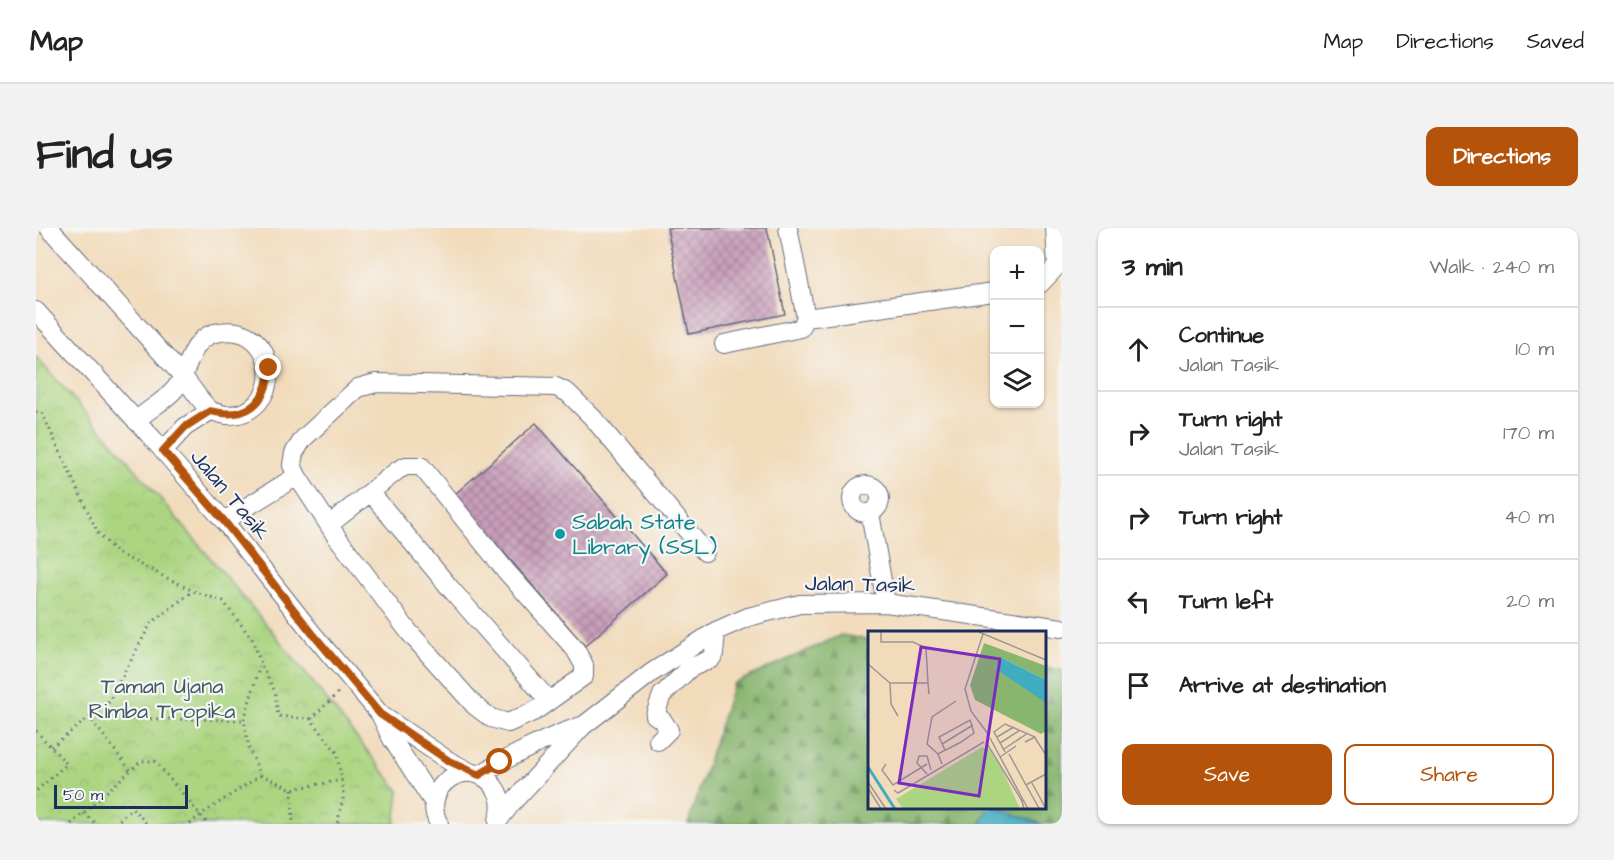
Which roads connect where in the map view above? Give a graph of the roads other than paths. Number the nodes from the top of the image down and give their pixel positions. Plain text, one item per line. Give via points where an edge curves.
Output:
1 (49, 228) edge
2 (788, 228) edge
3 (1055, 228) edge
4 (1044, 280) edge
5 (990, 293) edge
6 (36, 311) edge
7 (806, 318) junction
8 (724, 344) dead end
9 (183, 376) junction
10 (210, 411) junction
11 (136, 421) junction
12 (163, 451) junction
13 (297, 476) junction
14 (371, 493) junction
15 (870, 513) dead end
16 (224, 521) junction
17 (329, 525) junction
18 (705, 552) dead end
19 (886, 603) junction
20 (1062, 628) edge
21 (716, 631) junction
22 (549, 701) junction
23 (380, 714) junction
24 (583, 726) junction
25 (658, 741) dead end
26 (476, 774) junction
27 (434, 816) edge
28 (497, 822) edge

1 - 9 street
2 - 7 street
3 - 4 street via 1057,266
5 - 7 street
6 - 11 street, Jalan Tasik
7 - 8 street via 801,328
9 - 10 street
9 - 10 street via 195,347 205,337 232,331 256,342 269,368 263,396 239,414
9 - 11 street via 168,396
10 - 12 street via 185,427
11 - 12 street, Jalan Tasik
12 - 16 street, Jalan Tasik
13 - 16 street
13 - 17 street
13 - 18 street via 292,465 303,439 358,388 376,382 556,387 568,393 593,418
14 - 17 street
14 - 22 street
14 - 22 street via 398,470 421,466 575,649 584,665 584,676
15 - 19 street
16 - 23 street, Jalan Tasik
17 - 22 street via 409,632 475,706 491,718 508,723
19 - 20 street, Jalan Tasik
19 - 21 street, Jalan Tasik via 800,604 748,617
21 - 24 street, Jalan Tasik via 651,672
21 - 25 street via 711,659 690,668 662,694 655,715 669,730
23 - 26 street, Jalan Tasik via 449,761
23 - 27 street, Jalan Tasik
24 - 26 street, Jalan Tasik
24 - 28 street, Jalan Tasik
26 - 27 street via 455,775 447,780 436,794
26 - 28 street via 489,781 500,796

